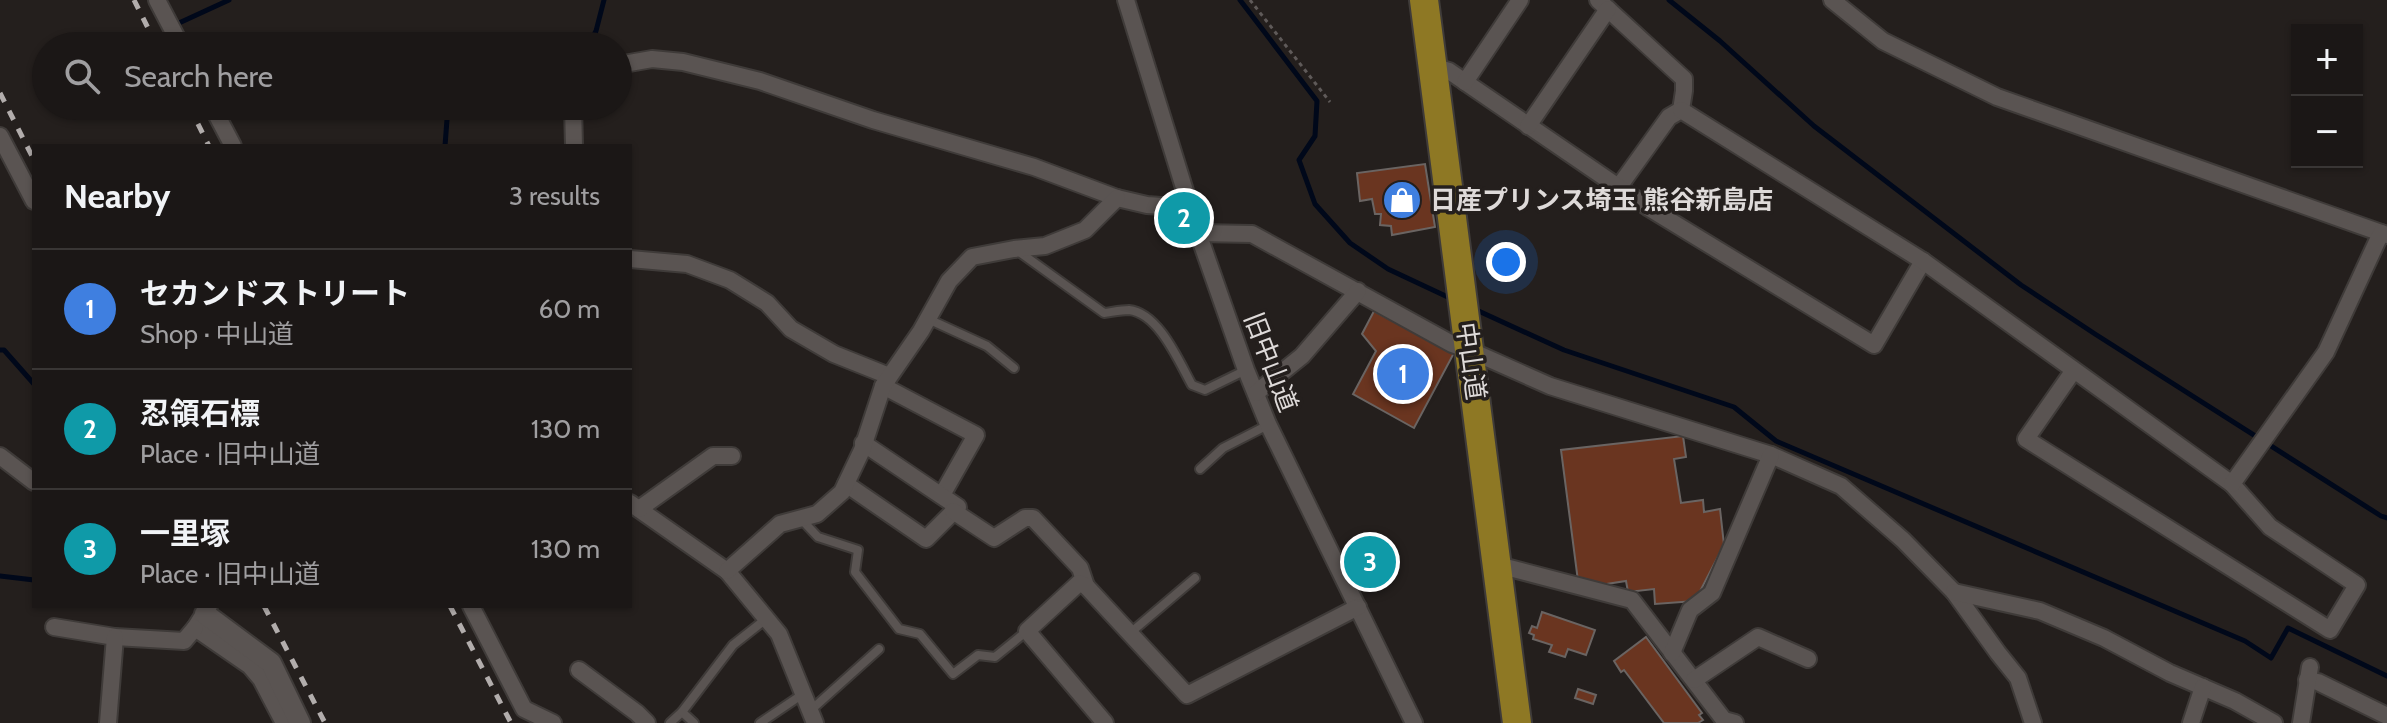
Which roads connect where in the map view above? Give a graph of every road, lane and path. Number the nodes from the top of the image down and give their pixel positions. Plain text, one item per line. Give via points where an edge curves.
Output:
1 (157, 0) edge
2 (1126, 0) edge
3 (1250, 0) edge
4 (1424, 0) edge
5 (1520, 0) edge
6 (1832, 0) edge
7 (1603, 4) edge
8 (174, 32) edge
9 (632, 63) edge
10 (1432, 66) junction
11 (1465, 82) junction
12 (1330, 102) dead end
13 (1681, 110) junction
14 (219, 120) edge
15 (573, 120) edge
16 (1528, 126) junction
17 (0, 136) edge
18 (232, 144) edge
19 (574, 144) edge
20 (1618, 188) junction
21 (32, 197) edge
22 (1117, 198) junction
23 (1190, 208) junction
24 (1198, 233) junction
25 (2384, 234) edge
26 (1014, 249) junction
27 (632, 259) edge
28 (1923, 261) junction
29 (1358, 291) junction
30 (928, 319) junction
31 (1469, 350) junction
32 (1014, 368) dead end
33 (1246, 370) junction
34 (2074, 370) junction
35 (886, 381) junction
36 (1256, 393) junction
37 (1268, 424) junction
38 (863, 443) junction
39 (1771, 455) junction
40 (0, 456) edge
41 (732, 456) dead end
42 (1200, 469) dead end
43 (32, 480) edge
44 (846, 484) junction
45 (2232, 484) junction
46 (942, 495) junction
47 (634, 506) edge
48 (953, 511) junction
49 (800, 518) junction
50 (1498, 565) junction
51 (727, 571) junction
52 (1195, 578) dead end
53 (1086, 586) junction
54 (1954, 592) junction
55 (1358, 607) junction
56 (472, 608) edge
57 (201, 613) edge
58 (766, 619) junction
59 (54, 627) dead end
60 (1027, 631) junction
61 (1129, 634) junction
62 (115, 637) junction
63 (879, 649) dead end
64 (1672, 653) junction
65 (1808, 659) dead end
66 (579, 670) dead end
67 (1694, 680) junction
68 (2203, 687) junction
69 (803, 694) junction
70 (682, 712) junction
71 (2387, 716) edge
72 (812, 717) edge
73 (108, 723) edge
74 (284, 723) edge
75 (300, 723) edge
76 (553, 723) edge
77 (647, 723) edge
78 (670, 723) edge
79 (694, 723) edge
80 (760, 723) edge
81 (1105, 723) edge
82 (1414, 723) edge
83 (1517, 723) edge
84 (1735, 723) edge
85 (2033, 723) edge
86 (2191, 723) edge
87 (2274, 723) edge
88 (2301, 723) edge

1 - 8 street
2 - 23 street, 旧中山道
3 - 12 path
4 - 10 highway, 中山道
5 - 11 street
6 - 25 street via 1883,41 1997,97
7 - 13 street via 1684,79
7 - 16 street
9 - 22 street via 683,62 760,81
10 - 11 street
10 - 31 highway, 中山道
11 - 16 street
13 - 20 street via 1669,117
13 - 28 street
14 - 18 street
15 - 19 street
16 - 20 street
17 - 21 street
20 - 28 street via 1874,345
22 - 23 street
22 - 26 street via 1085,230 1045,246
23 - 24 street, 旧中山道
24 - 29 street via 1252,234
24 - 33 street, 旧中山道
25 - 45 street via 2326,352
26 - 30 street via 972,257 949,281
26 - 33 lane via 1104,313 1131,310 1153,321 1192,385 1205,390
27 - 35 street via 687,264 730,280 767,303 791,329
28 - 34 street
29 - 31 street
29 - 36 street via 1302,356
30 - 32 lane via 987,346
30 - 35 street
31 - 39 street via 1550,386
31 - 50 highway, 中山道
33 - 36 street, 旧中山道
34 - 45 street
34 - 45 street via 2026,439 2330,630 2357,585 2270,527
35 - 38 street
35 - 46 street via 976,435
36 - 37 street, 旧中山道
37 - 42 lane via 1223,448
37 - 55 street, 旧中山道
38 - 44 street
38 - 46 street
39 - 54 street via 1841,486
39 - 64 street via 1712,593 1690,610
40 - 43 street
41 - 47 street via 713,456
44 - 48 street via 926,539
44 - 49 street via 817,514
46 - 48 street via 958,507
47 - 51 street
48 - 53 street via 994,538 1033,518 1080,568
49 - 51 street via 780,524
49 - 60 lane via 818,537 858,550 855,572 899,629 920,634 953,674 978,655 995,657
50 - 64 street via 1632,600
50 - 83 highway, 中山道
51 - 58 street
52 - 61 lane
53 - 60 street via 1079,583
53 - 61 street
54 - 68 street via 2040,611
54 - 85 street via 2018,678
55 - 61 street via 1187,695
55 - 82 street, 旧中山道
56 - 76 street via 524,709
57 - 62 street via 184,641
57 - 74 street via 261,679
57 - 75 street via 271,663
58 - 69 street via 779,634
58 - 70 lane via 733,645
59 - 62 street
60 - 81 street
62 - 73 street
63 - 72 lane
64 - 67 street
65 - 67 street via 1758,637
66 - 77 street
67 - 84 street via 1724,720
68 - 86 street
68 - 87 street
69 - 72 street
69 - 80 lane
70 - 78 lane
70 - 79 lane
71 - 88 street via 2309,674

